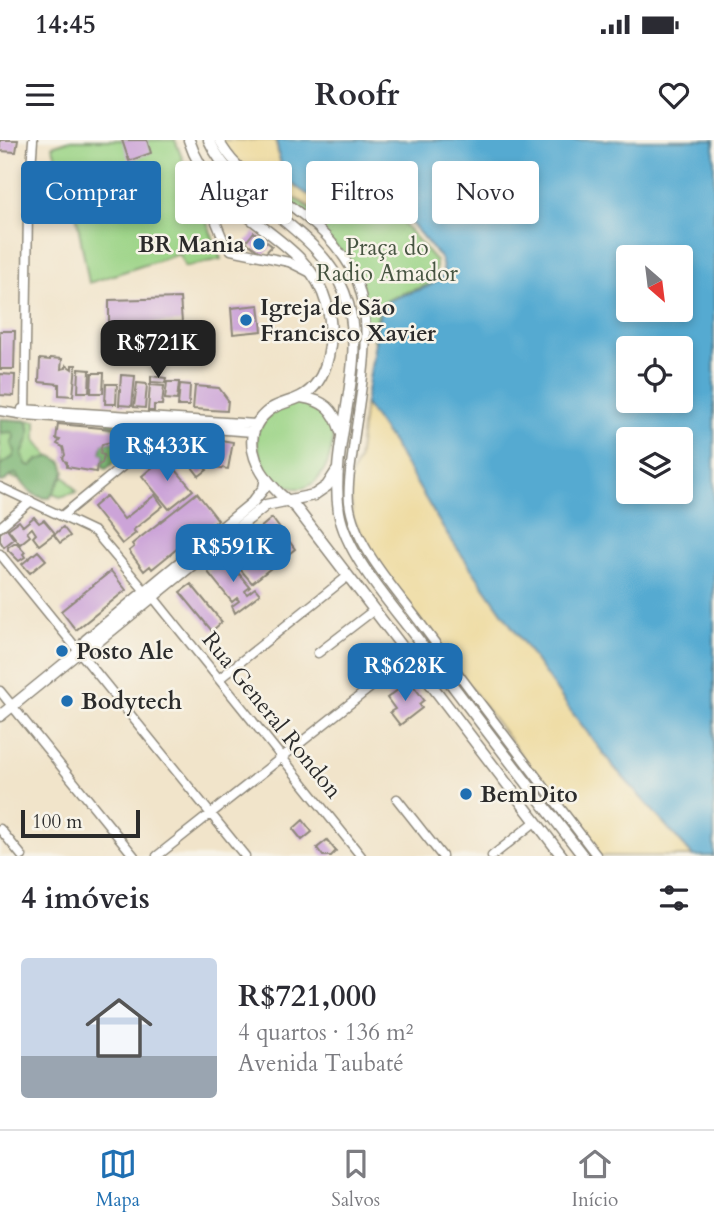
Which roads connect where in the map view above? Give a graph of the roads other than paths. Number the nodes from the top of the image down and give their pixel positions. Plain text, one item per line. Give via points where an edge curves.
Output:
1 (33, 140) edge
2 (189, 140) edge
3 (209, 140) edge
4 (219, 140) edge
5 (198, 161) edge
6 (215, 224) edge
7 (260, 224) edge
8 (313, 275) junction
9 (301, 397) junction
10 (0, 411) edge
11 (25, 411) junction
12 (173, 425) junction
13 (255, 428) junction
14 (342, 436) junction
15 (338, 468) junction
16 (266, 478) junction
17 (0, 487) edge
18 (287, 499) junction
19 (31, 501) junction
20 (63, 515) junction
21 (0, 527) edge
22 (0, 554) edge
23 (348, 576) junction
24 (149, 594) junction
25 (374, 610) junction
26 (80, 651) junction
27 (318, 653) dead end
28 (409, 657) junction
29 (219, 679) junction
30 (0, 691) edge
31 (12, 706) junction
32 (0, 716) edge
33 (282, 758) junction
34 (397, 799) dead end
35 (211, 814) junction
36 (535, 821) junction
37 (0, 829) edge
38 (22, 856) edge
39 (134, 856) edge
40 (157, 856) edge
41 (245, 856) edge
42 (361, 856) edge
43 (442, 856) edge
44 (492, 856) edge
45 (562, 856) edge
46 (583, 856) edge
47 (597, 856) edge

1 - 11 street
2 - 5 main road
3 - 14 main road via 226,168 315,247 335,271 350,310 354,351
4 - 47 street via 249,178 327,236 356,279 365,343 349,502 360,539
6 - 8 street via 231,250 289,262
7 - 8 main road
8 - 9 main road via 327,304 331,344 319,377
9 - 13 main road via 269,410
9 - 14 main road via 326,404
10 - 11 street
11 - 12 street
11 - 13 street
12 - 13 street
12 - 20 street
13 - 16 main road via 253,456
14 - 15 main road
15 - 18 main road via 327,486 314,495
15 - 46 main road via 340,513 357,557
16 - 18 main road
16 - 24 main road via 252,503
17 - 19 street, Rua General Rondon
18 - 23 main road
18 - 24 main road via 266,505
19 - 20 street, Rua General Rondon
19 - 21 street
20 - 24 street, Rua General Rondon via 95,532
22 - 26 street
23 - 25 main road
23 - 29 street
24 - 26 main road via 86,640
24 - 29 street, Rua General Rondon
25 - 27 street
25 - 28 main road
26 - 31 main road
26 - 35 street
28 - 33 street
28 - 36 main road
29 - 33 street, Rua General Rondon
30 - 31 street
31 - 32 main road
31 - 39 street
33 - 35 street
33 - 42 street, Rua General Rondon
34 - 43 street
35 - 40 street
35 - 41 street
36 - 44 street
36 - 45 main road
37 - 38 street

